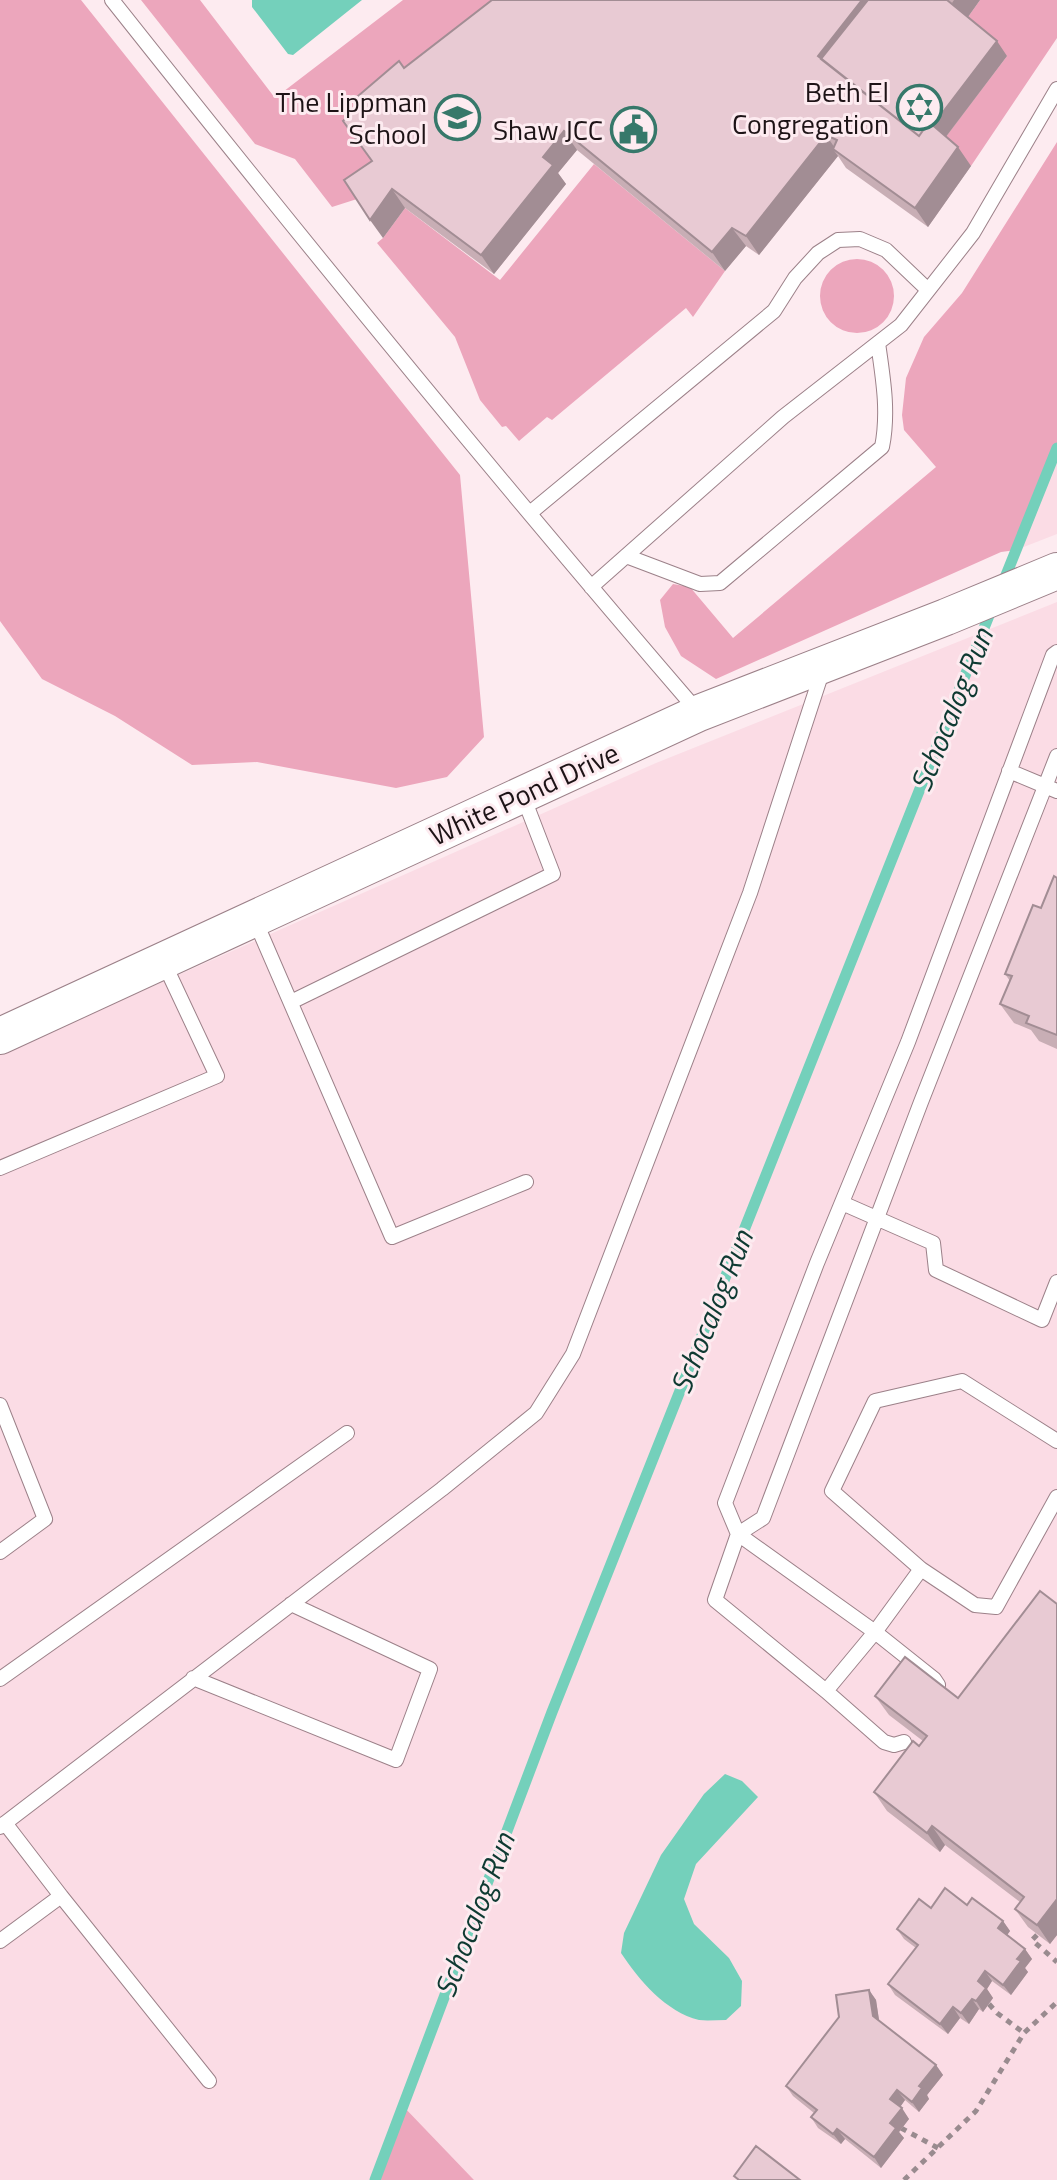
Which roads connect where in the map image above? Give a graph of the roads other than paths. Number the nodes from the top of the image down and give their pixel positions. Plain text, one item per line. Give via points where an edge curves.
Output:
1 (112, 0) edge
2 (1057, 89) edge
3 (928, 290) junction
4 (878, 343) junction
5 (530, 513) junction
6 (626, 556) junction
7 (1057, 571) edge
8 (591, 587) junction
9 (1057, 652) edge
10 (824, 665) junction
11 (699, 713) junction
12 (1057, 756) edge
13 (1009, 771) junction
14 (1051, 788) edge
15 (523, 795) junction
16 (254, 918) junction
17 (162, 961) junction
18 (291, 1002) junction
19 (2, 1032) edge
20 (0, 1168) edge
21 (526, 1182) dead end
22 (842, 1203) junction
23 (878, 1217) junction
24 (1057, 1282) edge
25 (0, 1405) edge
26 (347, 1433) dead end
27 (1057, 1441) edge
28 (1057, 1497) edge
29 (738, 1534) junction
30 (0, 1552) edge
31 (921, 1569) junction
32 (291, 1604) junction
33 (875, 1632) junction
34 (193, 1678) junction
35 (0, 1679) edge
36 (938, 1685) edge
37 (826, 1691) junction
38 (904, 1742) edge
39 (3, 1825) edge
40 (61, 1896) junction
41 (0, 1941) edge
42 (209, 2081) dead end

1 - 5 lane
2 - 3 lane via 973,233
3 - 4 lane via 901,325
3 - 5 lane via 886,250 860,239 838,240 795,278 774,311
4 - 6 lane via 783,417
4 - 6 lane via 886,426 882,447 720,583 700,584
5 - 8 lane
6 - 8 lane
7 - 10 street, White Pond Drive
8 - 11 lane
9 - 13 lane
10 - 11 street, White Pond Drive
10 - 32 lane via 750,893 573,1354 536,1413
11 - 15 street, White Pond Drive
12 - 14 lane
13 - 14 lane
13 - 22 lane
14 - 23 lane
15 - 16 street, White Pond Drive
15 - 18 lane via 553,874
16 - 17 street, White Pond Drive
16 - 18 lane
17 - 19 street, White Pond Drive
17 - 20 lane via 217,1076
18 - 21 lane via 392,1237
22 - 23 lane
22 - 29 lane via 725,1503
23 - 24 lane via 933,1243 936,1270 1042,1320
23 - 29 lane via 763,1518
25 - 30 lane via 45,1519
26 - 35 lane
27 - 31 lane via 962,1381 875,1401 832,1491
28 - 31 lane via 996,1607 975,1605
29 - 33 lane
29 - 37 lane via 715,1600
31 - 33 lane
32 - 34 lane
32 - 34 lane via 430,1669 396,1760
33 - 36 lane
33 - 37 lane
34 - 39 lane
37 - 38 lane via 884,1742
39 - 40 lane
40 - 41 lane
40 - 42 lane

